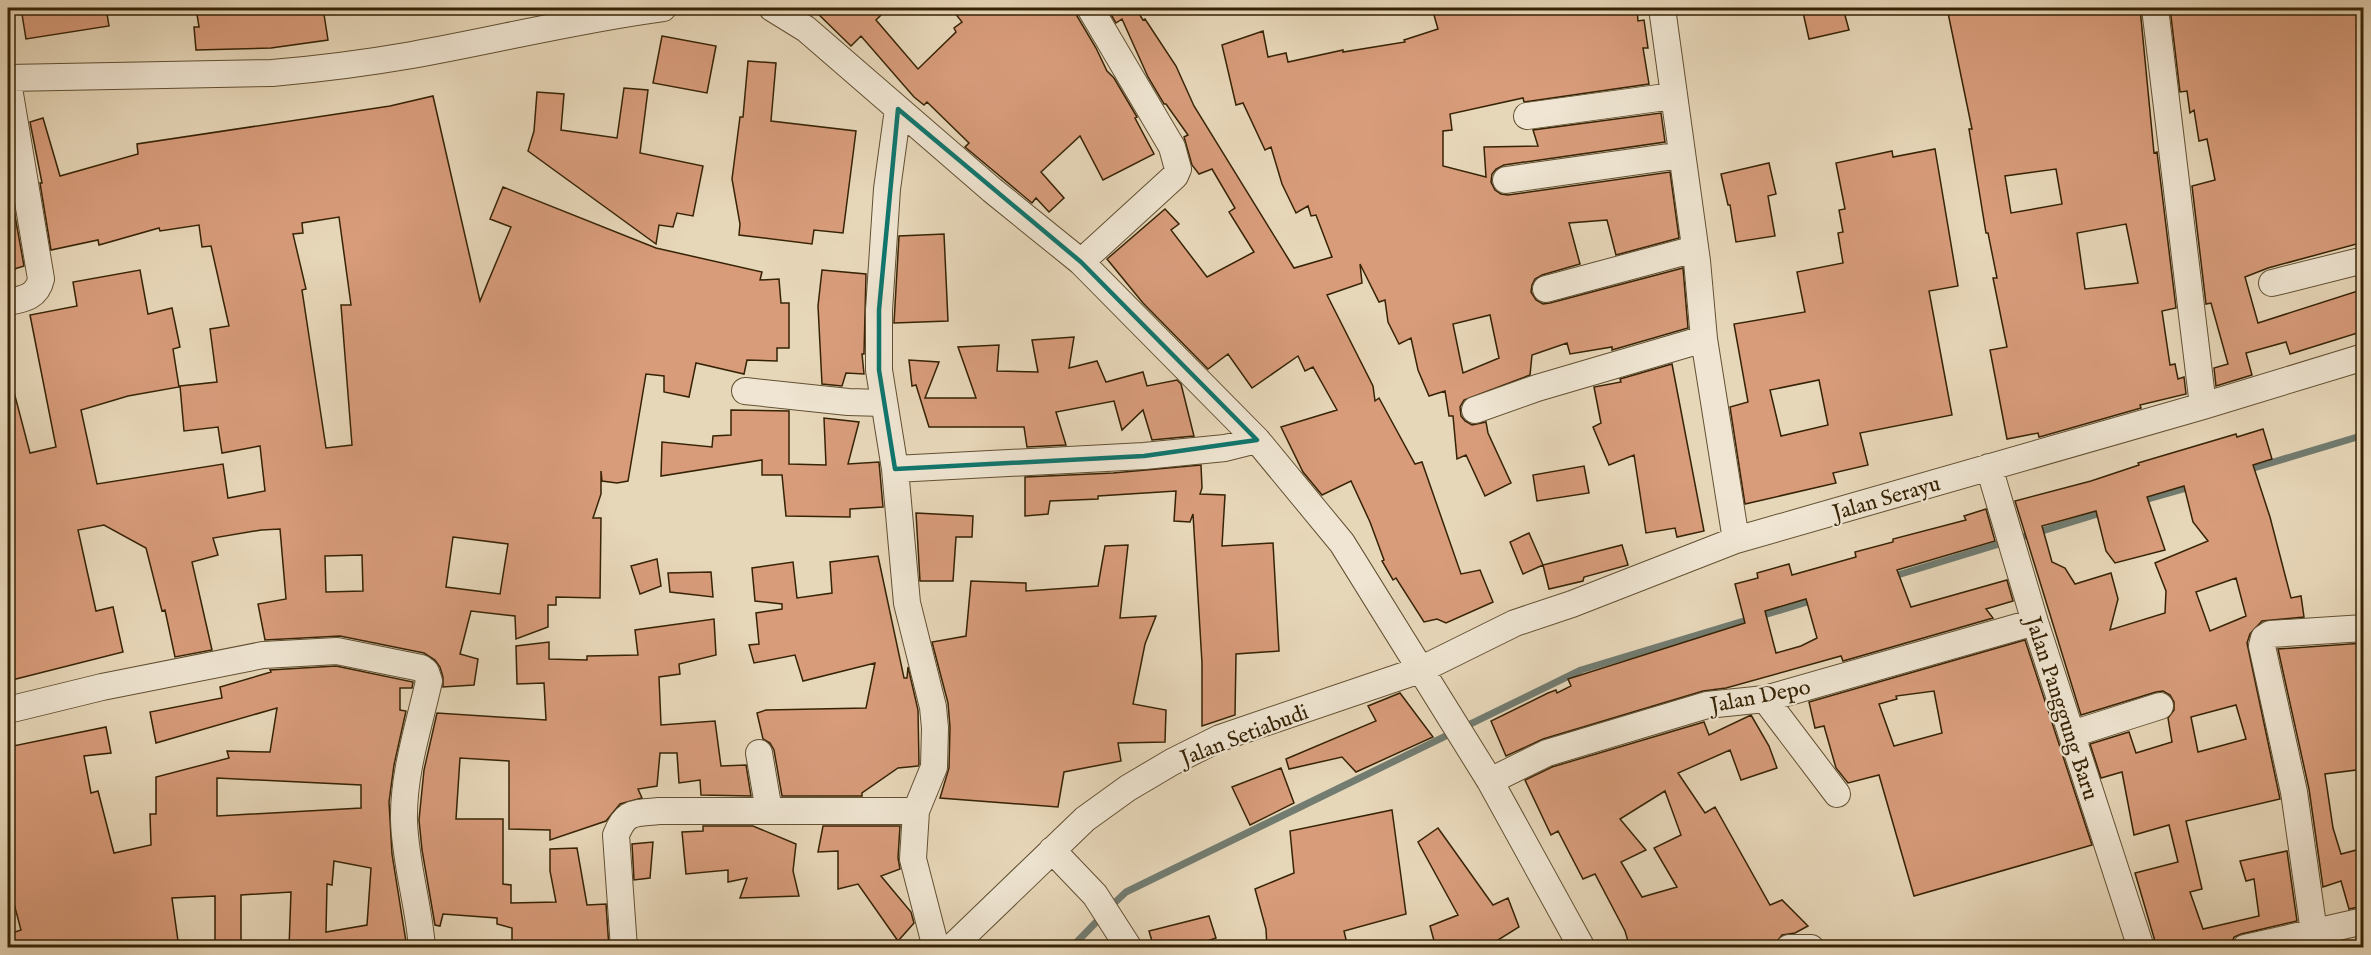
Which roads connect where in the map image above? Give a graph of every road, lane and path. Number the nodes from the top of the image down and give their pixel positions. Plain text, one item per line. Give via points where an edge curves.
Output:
1 (663, 8) edge
2 (772, 8) edge
3 (1090, 8) edge
4 (1662, 8) edge
5 (2155, 8) edge
6 (618, 10) edge
7 (8, 80) edge
8 (1673, 96) junction
9 (898, 109) junction
10 (1527, 116) dead end
11 (1682, 155) junction
12 (1506, 180) dead end
13 (1695, 249) junction
14 (2364, 260) edge
15 (1081, 262) junction
16 (2272, 283) dead end
17 (1546, 289) dead end
18 (8, 302) edge
19 (1704, 339) junction
20 (2364, 357) edge
21 (745, 391) dead end
22 (883, 403) junction
23 (2203, 406) junction
24 (1475, 410) dead end
25 (1257, 440) junction
26 (1989, 467) junction
27 (895, 469) junction
28 (1736, 540) junction
29 (2035, 622) junction
30 (2364, 628) edge
31 (1420, 670) junction
32 (1765, 699) junction
33 (2160, 706) dead end
34 (8, 710) edge
35 (2072, 734) junction
36 (759, 753) dead end
37 (1490, 781) junction
38 (1837, 794) dead end
39 (769, 811) junction
40 (915, 812) junction
41 (1052, 850) junction
42 (2364, 921) edge
43 (2314, 932) junction
44 (1124, 938) edge
45 (422, 948) edge
46 (624, 948) edge
47 (936, 948) edge
48 (951, 948) edge
49 (1582, 948) edge
50 (1789, 948) edge
51 (1811, 948) edge
52 (2141, 948) edge
53 (2245, 948) edge

1 - 6 street
2 - 9 street via 806,29
3 - 15 street via 1172,147 1178,169
4 - 8 street
5 - 23 street
6 - 7 street via 411,55 303,70
7 - 18 street via 41,279 32,296
8 - 10 street
8 - 11 street
9 - 15 street
9 - 22 street via 887,189 879,310
11 - 12 street
11 - 13 street
13 - 17 street
13 - 19 street
14 - 16 street
15 - 25 street
19 - 24 street
19 - 28 street
20 - 23 street, Jalan Serayu
21 - 22 street
22 - 27 street
23 - 26 street, Jalan Serayu
25 - 27 street via 1226,448 1144,456
25 - 31 street via 1342,543
26 - 28 street, Jalan Serayu
26 - 29 street, Jalan Panggung Baru
27 - 40 street via 907,603 935,728 934,767
28 - 31 street, Jalan Serayu via 1515,623
29 - 32 street, Jalan Depo
29 - 35 street, Jalan Panggung Baru
30 - 43 street via 2270,634 2262,645 2294,792
31 - 37 street
31 - 41 street, Jalan Setiabudi via 1220,738 1128,788 1084,819
32 - 37 street, Jalan Depo via 1707,705 1547,753
32 - 38 street
33 - 35 street
34 - 45 street via 263,655 337,651 421,668 429,681 408,772 404,819
35 - 52 street, Jalan Panggung Baru
36 - 39 street
37 - 49 street
39 - 40 street
39 - 46 street via 659,811 632,814 622,820 616,848
40 - 47 street via 913,859
41 - 44 street via 1095,895
41 - 48 street, Jalan Setiabudi
42 - 43 street
43 - 53 street
50 - 51 street

